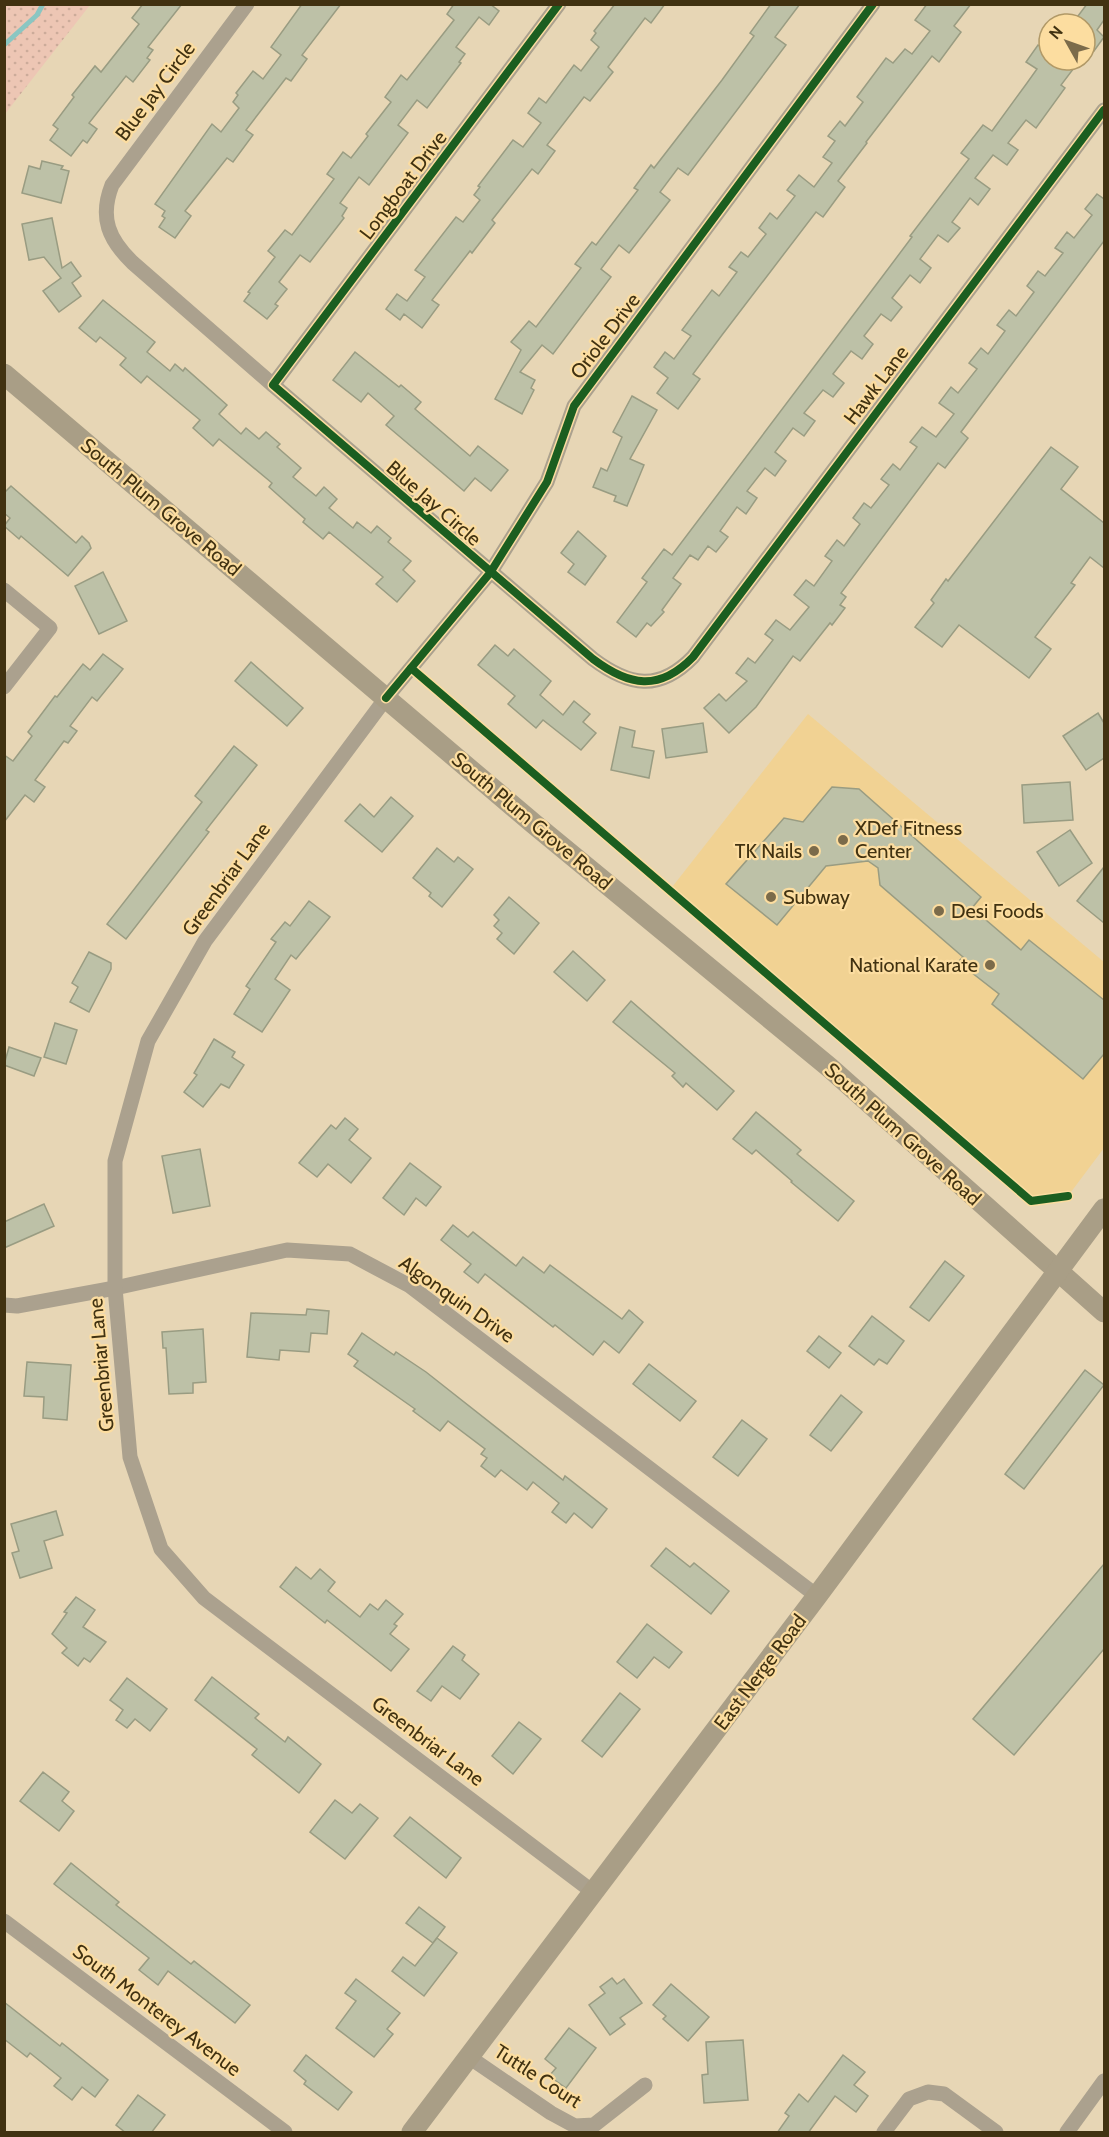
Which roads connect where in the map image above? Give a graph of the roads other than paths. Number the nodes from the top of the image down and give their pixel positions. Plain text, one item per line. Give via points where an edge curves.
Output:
1 (247, 4) edge
2 (559, 4) edge
3 (873, 4) edge
4 (1104, 110) edge
5 (4, 374) edge
6 (273, 386) junction
7 (490, 573) junction
8 (4, 590) edge
9 (671, 676) joint
10 (4, 687) edge
11 (386, 698) junction
12 (1104, 1209) edge
13 (1057, 1271) junction
14 (114, 1288) junction
15 (4, 1305) edge
16 (1104, 1312) edge
17 (817, 1596) junction
18 (593, 1892) junction
19 (4, 1921) edge
20 (469, 2056) junction
21 (1104, 2081) edge
22 (645, 2085) dead end
23 (285, 2133) edge
24 (412, 2133) edge
25 (884, 2133) edge
26 (996, 2133) edge
27 (1067, 2133) edge

1 - 6 street, Blue Jay Circle via 117,176 108,195 107,221 120,251
2 - 6 street, Longboat Drive
3 - 7 street, Oriole Drive via 574,406 547,482
4 - 9 street, Hawk Lane via 693,657
5 - 11 street, South Plum Grove Road
6 - 7 street, Blue Jay Circle
7 - 9 street, Blue Jay Circle via 611,673 636,681
7 - 11 street, Oriole Drive
8 - 10 street via 50,628
11 - 13 street, South Plum Grove Road via 826,1065
11 - 14 street, Greenbriar Lane via 205,941 148,1041 115,1161
12 - 13 street, East Nerge Road
13 - 16 street, South Plum Grove Road
13 - 17 street, East Nerge Road
14 - 15 street, Algonquin Drive
14 - 17 street, Algonquin Drive via 287,1250 350,1254 410,1286
14 - 18 street, Greenbriar Lane via 130,1457 161,1549 204,1598
17 - 18 street, East Nerge Road
18 - 20 street, East Nerge Road
19 - 23 street, South Monterey Avenue
20 - 22 street, Tuttle Court via 575,2126 594,2125
20 - 24 street, East Nerge Road
21 - 27 street
25 - 26 street via 909,2099 928,2092 944,2094

